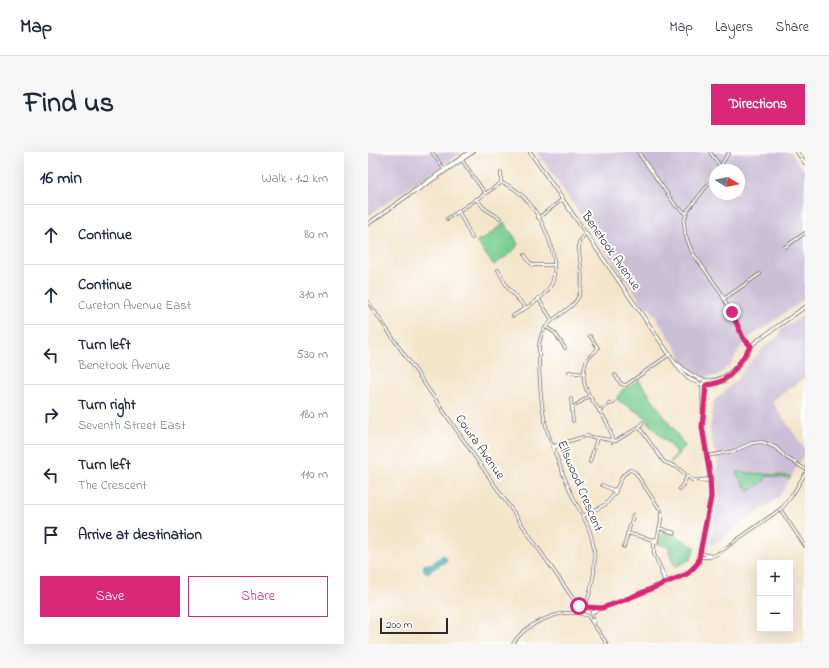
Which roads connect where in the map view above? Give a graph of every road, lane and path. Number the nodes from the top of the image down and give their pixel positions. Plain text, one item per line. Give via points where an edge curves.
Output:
1 (432, 152) edge
2 (469, 152) edge
3 (473, 152) edge
4 (530, 152) edge
5 (638, 152) edge
6 (710, 152) edge
7 (729, 152) edge
8 (797, 152) edge
9 (461, 159) junction
10 (805, 163) edge
11 (719, 164) edge
12 (721, 164) edge
13 (445, 170) junction
14 (502, 172) dead end
15 (501, 183) junction
16 (709, 184) edge
17 (485, 193) junction
18 (476, 199) junction
19 (564, 200) junction
20 (458, 212) junction
21 (686, 213) junction
22 (500, 218) dead end
23 (538, 218) junction
24 (447, 220) dead end
25 (368, 224) edge
26 (586, 232) junction
27 (805, 232) edge
28 (472, 238) dead end
29 (784, 247) dead end
30 (526, 255) dead end
31 (554, 265) junction
32 (498, 270) dead end
33 (760, 274) dead end
34 (538, 298) junction
35 (725, 299) junction
36 (368, 302) edge
37 (525, 307) junction
38 (805, 307) edge
39 (513, 316) dead end
40 (553, 319) junction
41 (546, 327) junction
42 (590, 336) dead end
43 (751, 346) junction
44 (566, 348) dead end
45 (670, 354) junction
46 (676, 362) junction
47 (739, 363) junction
48 (569, 372) dead end
49 (584, 374) junction
50 (615, 375) dead end
51 (705, 380) junction
52 (702, 384) junction
53 (706, 385) junction
54 (589, 396) junction
55 (570, 399) dead end
56 (614, 403) dead end
57 (572, 408) junction
58 (599, 411) junction
59 (573, 421) dead end
60 (643, 422) dead end
61 (703, 422) junction
62 (639, 427) junction
63 (597, 438) junction
64 (612, 442) junction
65 (553, 447) junction
66 (707, 456) junction
67 (590, 462) dead end
68 (805, 469) edge
69 (805, 474) edge
70 (687, 477) junction
71 (711, 480) junction
72 (602, 485) dead end
73 (680, 489) dead end
74 (614, 491) junction
75 (780, 509) junction
76 (632, 515) dead end
77 (583, 517) junction
78 (659, 528) junction
79 (675, 533) dead end
80 (627, 534) junction
81 (655, 541) junction
82 (805, 546) edge
83 (624, 547) dead end
84 (700, 555) junction
85 (666, 583) junction
86 (589, 599) junction
87 (577, 602) junction
88 (585, 607) junction
89 (590, 607) junction
90 (602, 608) junction
91 (581, 610) junction
92 (592, 613) junction
93 (572, 614) junction
94 (585, 615) junction
95 (594, 624) junction
96 (513, 644) edge
97 (607, 644) edge

1 - 13 street
2 - 9 main road
3 - 9 main road
4 - 19 main road, Benetook Avenue
5 - 21 street via 678,209
6 - 11 street
7 - 12 street
8 - 10 main road
9 - 13 main road
9 - 17 street
13 - 25 main road
14 - 15 street
15 - 17 street
15 - 23 street via 521,196
16 - 21 street
17 - 18 street
18 - 20 street
18 - 22 street via 485,209
19 - 23 street
19 - 26 main road, Benetook Avenue
20 - 24 street
20 - 28 street
21 - 35 street via 684,230 688,246
23 - 31 street via 549,240
26 - 40 street, Ellswood Crescent via 578,242 582,285 580,293 571,306
26 - 45 main road, Benetook Avenue
27 - 29 street
30 - 31 street via 527,260 533,265
31 - 34 street via 554,277 550,286
32 - 37 street via 508,288
33 - 35 street
34 - 37 street
34 - 40 street
35 - 43 street via 743,338
36 - 87 street, Cowra Avenue
37 - 39 street
38 - 43 main road
40 - 41 street, Ellswood Crescent
41 - 44 street via 556,334
41 - 65 street, Ellswood Crescent via 540,338 538,352 544,412
42 - 49 street via 598,348 587,360
43 - 47 main road
45 - 46 main road, Benetook Avenue
45 - 50 street via 626,385 621,384
46 - 51 main road, Benetook Avenue via 690,375
46 - 52 main road, Benetook Avenue via 686,376
47 - 51 main road via 724,377
47 - 53 main road via 724,381
48 - 49 street
49 - 54 street via 584,386
51 - 52 street
51 - 53 street
52 - 53 main road, Benetook Avenue
52 - 61 street
53 - 61 street
54 - 57 street
54 - 58 street
55 - 57 street
56 - 58 street
57 - 59 street
58 - 64 street via 610,427
60 - 62 street
61 - 66 street
62 - 64 street
62 - 70 street via 662,460 677,467
63 - 64 street
63 - 65 street via 586,436
63 - 67 street
65 - 77 street, Ellswood Crescent
66 - 68 street via 762,442 775,447
66 - 71 street
69 - 75 street
70 - 71 street via 696,481
70 - 73 street
71 - 84 street via 710,503
72 - 74 street
74 - 77 street via 606,504
74 - 78 street via 622,475 628,471 635,472 659,508
75 - 82 street
75 - 84 street via 712,556
76 - 80 street
77 - 86 street, Ellswood Crescent via 592,538 595,556
78 - 79 street
78 - 81 street
80 - 81 street
80 - 83 street
81 - 85 street via 654,554
84 - 85 street via 692,570
85 - 90 street
86 - 88 street, Ellswood Crescent
86 - 89 street, Ellswood Crescent
87 - 88 street
87 - 91 street
88 - 89 street
88 - 91 street, Ellswood Crescent
89 - 90 street
89 - 92 street, Ellswood Crescent
90 - 92 street
91 - 93 street
91 - 94 street
92 - 94 street
92 - 95 street, Ellswood Crescent
93 - 94 street
93 - 96 street via 550,617 535,623 522,632
94 - 95 street
95 - 97 street

